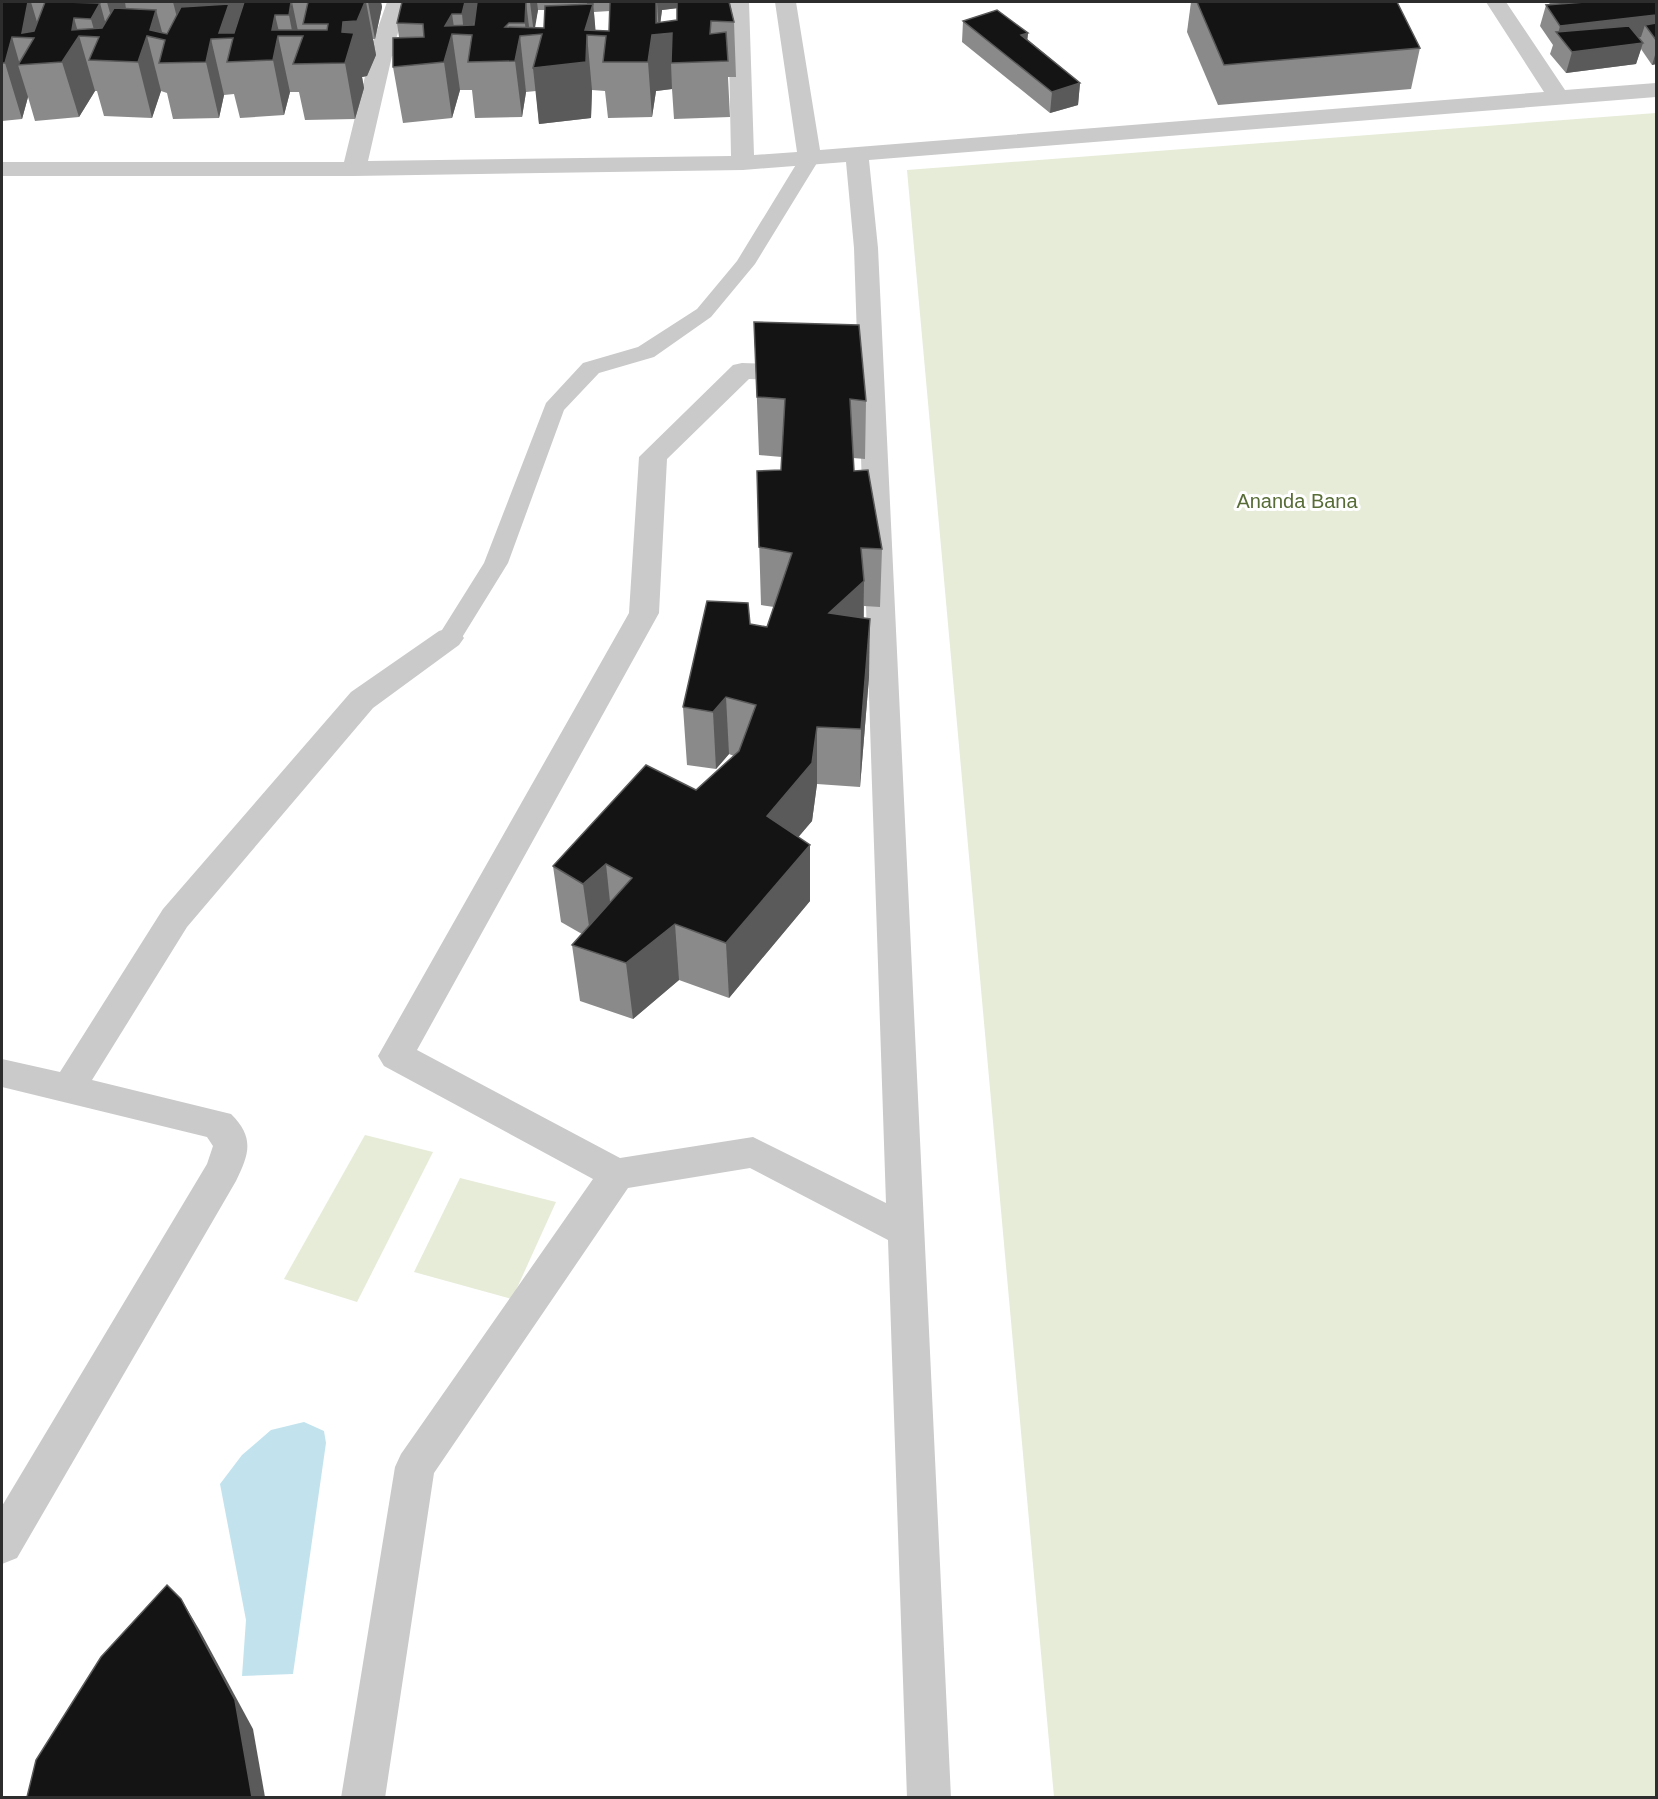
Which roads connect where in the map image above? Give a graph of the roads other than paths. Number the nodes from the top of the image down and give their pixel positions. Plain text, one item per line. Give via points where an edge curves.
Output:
1 (397, 2) edge
2 (738, 2) edge
3 (785, 2) edge
4 (1496, 2) edge
5 (670, 48) edge
6 (741, 48) junction
7 (311, 49) edge
8 (454, 49) dead end
9 (382, 50) junction
10 (1656, 90) edge
11 (1559, 98) junction
12 (857, 154) junction
13 (810, 158) junction
14 (743, 163) junction
15 (2, 169) edge
16 (354, 169) junction
17 (852, 375) junction
18 (449, 638) joint
19 (2, 1073) edge
20 (68, 1089) junction
21 (617, 1174) junction
22 (906, 1231) junction
23 (2, 1544) edge
24 (363, 1797) edge
25 (929, 1797) edge

1 - 9 street
2 - 6 street
3 - 13 street
4 - 11 street
5 - 6 street
6 - 14 street
7 - 9 street
8 - 9 street
9 - 16 street
10 - 11 street
11 - 12 street
12 - 13 street
12 - 17 street via 866,248
13 - 14 street
13 - 18 lane via 745,264 704,313 646,352 591,368 554,408 496,563
14 - 16 street
15 - 16 street
17 - 21 street via 742,371 653,457 645,613 396,1056
17 - 22 street
18 - 20 street via 362,700 175,918
19 - 20 street
20 - 23 street via 218,1125 229,1135 232,1147 223,1170
21 - 22 street via 753,1152
21 - 24 street via 415,1467
22 - 25 street

